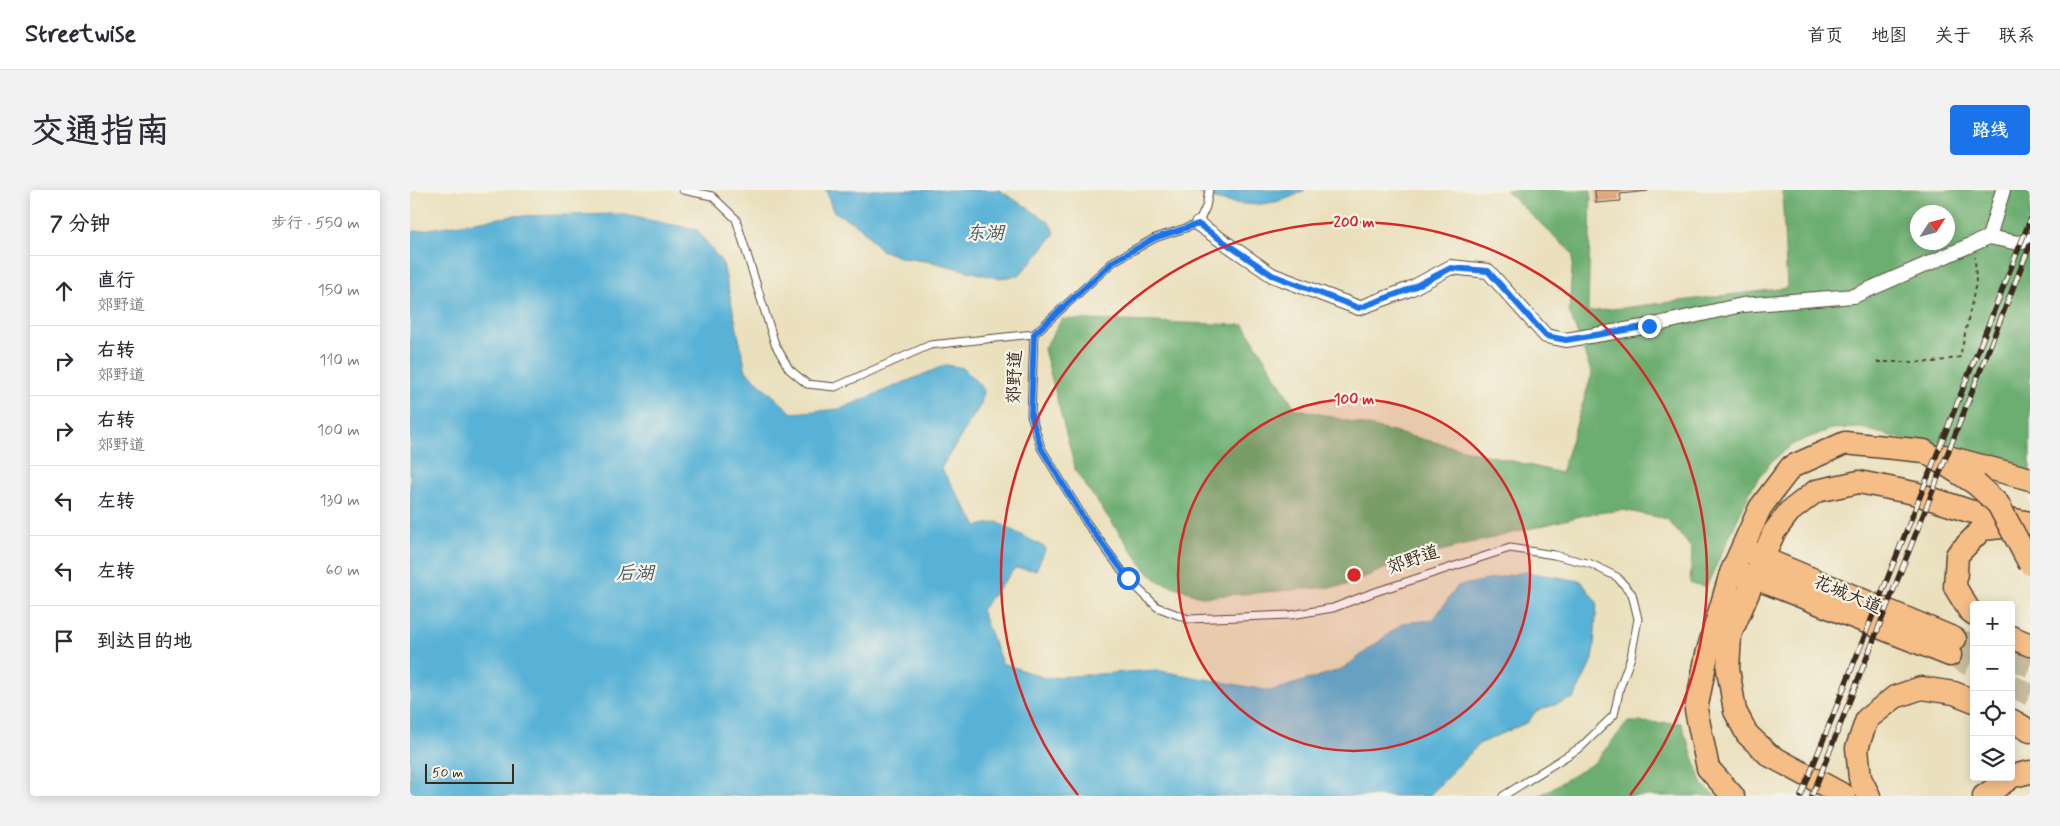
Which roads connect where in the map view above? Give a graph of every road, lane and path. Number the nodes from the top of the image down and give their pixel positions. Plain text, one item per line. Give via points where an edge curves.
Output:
1 (683, 190) edge
2 (1209, 190) edge
3 (2003, 190) edge
4 (1198, 224) junction
5 (1989, 237) junction
6 (2030, 240) edge
7 (1034, 334) junction
8 (1877, 362) dead end
9 (1924, 451) junction
10 (2030, 479) edge
11 (2030, 524) edge
12 (1742, 546) junction
13 (2030, 564) edge
14 (1759, 568) junction
15 (1731, 573) junction
16 (1970, 611) edge
17 (2015, 639) edge
18 (2030, 645) edge
19 (1953, 647) tunnel mouth
20 (1970, 699) edge
21 (2015, 723) edge
22 (2030, 732) edge
23 (2030, 772) edge
24 (1503, 796) edge
25 (1733, 796) edge
26 (1845, 796) edge
27 (1869, 796) edge
28 (1984, 796) edge

1 - 7 lane, 郊野道 via 712,196 736,219 775,344 789,369 807,384 835,387 930,345
2 - 4 lane
3 - 5 street
4 - 5 street via 1272,275 1359,308 1410,289 1451,268 1488,271 1546,336 1566,340 1742,305 1854,296
4 - 7 lane, 郊野道 via 1155,238 1114,261
5 - 6 street via 2018,243
5 - 8 path via 1975,254 1976,283 1960,357 1934,362
7 - 24 lane, 郊野道 via 1031,415 1041,448 1086,522 1128,578 1157,607 1188,619 1291,615 1333,608 1510,548 1591,564 1617,577 1632,594 1638,619 1614,715 1581,747
9 - 10 main road
9 - 12 main road via 1845,443 1791,467 1760,508
9 - 13 main road, bridge via 1976,484 1998,504
11 - 14 main road via 1859,482 1816,490 1774,532
11 - 16 main road via 1982,530 1957,555 1954,588
12 - 14 main road
12 - 15 main road
14 - 15 main road
14 - 19 main road
14 - 26 main road via 1730,635 1728,669 1735,711 1747,734 1769,755
15 - 25 main road via 1707,654 1696,710 1708,768
17 - 18 main road
20 - 27 main road via 1954,692 1921,688 1895,696 1866,719 1856,748 1860,778
21 - 22 main road
23 - 28 main road via 2013,776

